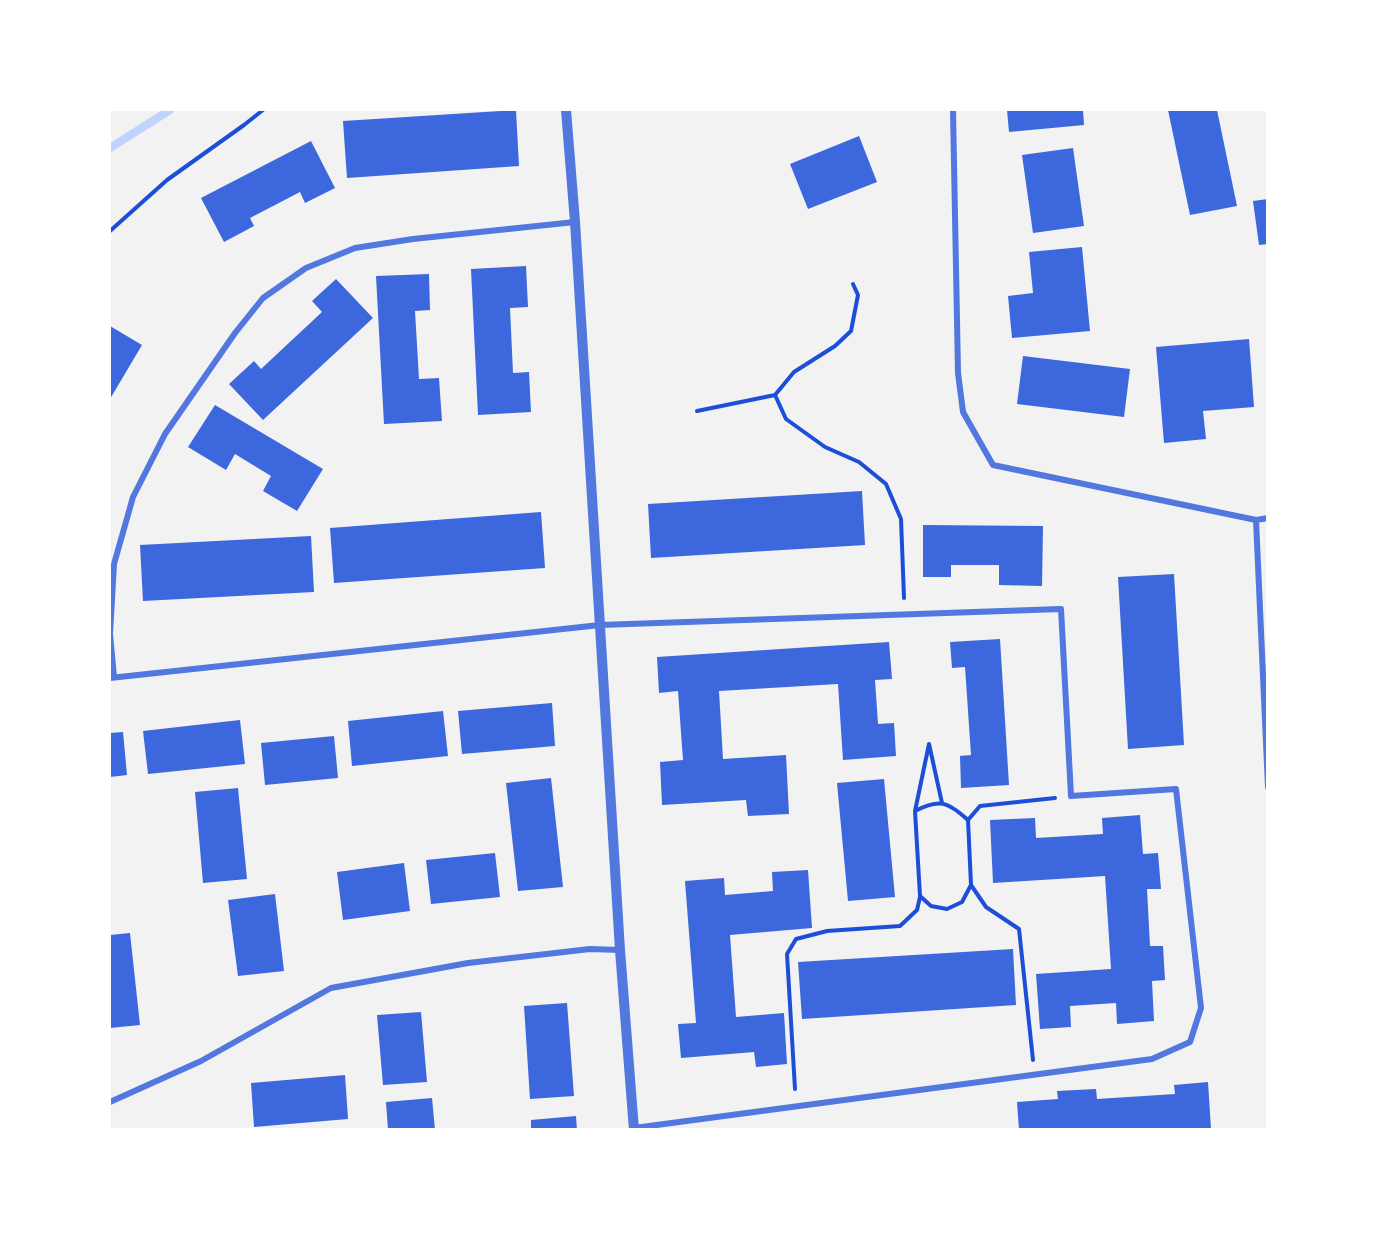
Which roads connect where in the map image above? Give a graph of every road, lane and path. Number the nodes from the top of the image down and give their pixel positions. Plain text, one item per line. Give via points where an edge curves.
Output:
1 (263, 110) edge
2 (566, 110) edge
3 (953, 110) edge
4 (575, 222) junction
5 (110, 231) edge
6 (853, 284) dead end
7 (775, 395) junction
8 (697, 411) dead end
9 (1268, 518) edge
10 (1256, 520) junction
11 (905, 614) junction
12 (600, 625) junction
13 (112, 677) edge
14 (1268, 787) edge
15 (1071, 796) junction
16 (942, 803) junction
17 (915, 811) junction
18 (968, 820) junction
19 (971, 885) junction
20 (920, 896) junction
21 (620, 950) junction
22 (1035, 1075) junction
23 (110, 1102) edge
24 (796, 1106) junction
25 (634, 1129) edge

1 - 5 path via 168,180
2 - 4 street
3 - 10 street via 958,373 963,412 993,465
4 - 12 street
4 - 13 street via 355,248 306,268 263,298 165,434 133,497 114,564
6 - 7 path via 858,295 851,331 794,372
7 - 8 path
7 - 11 path via 786,419 825,447 859,462 886,484 901,519
9 - 10 street
10 - 14 street
11 - 12 street
11 - 15 street via 1061,609
12 - 13 street
12 - 21 street
15 - 18 path via 980,806
15 - 22 street via 1176,789 1201,1008 1190,1042 1152,1059
16 - 17 path via 928,804
16 - 17 path via 929,744
16 - 18 path
17 - 20 path
18 - 19 path
19 - 20 path via 962,902 947,909 931,906
19 - 22 path via 986,907 1019,930
20 - 24 path via 917,910 900,926 826,931 796,939 787,954
21 - 23 street via 590,949 468,963 331,988 201,1061
21 - 25 street
22 - 24 street
24 - 25 street

